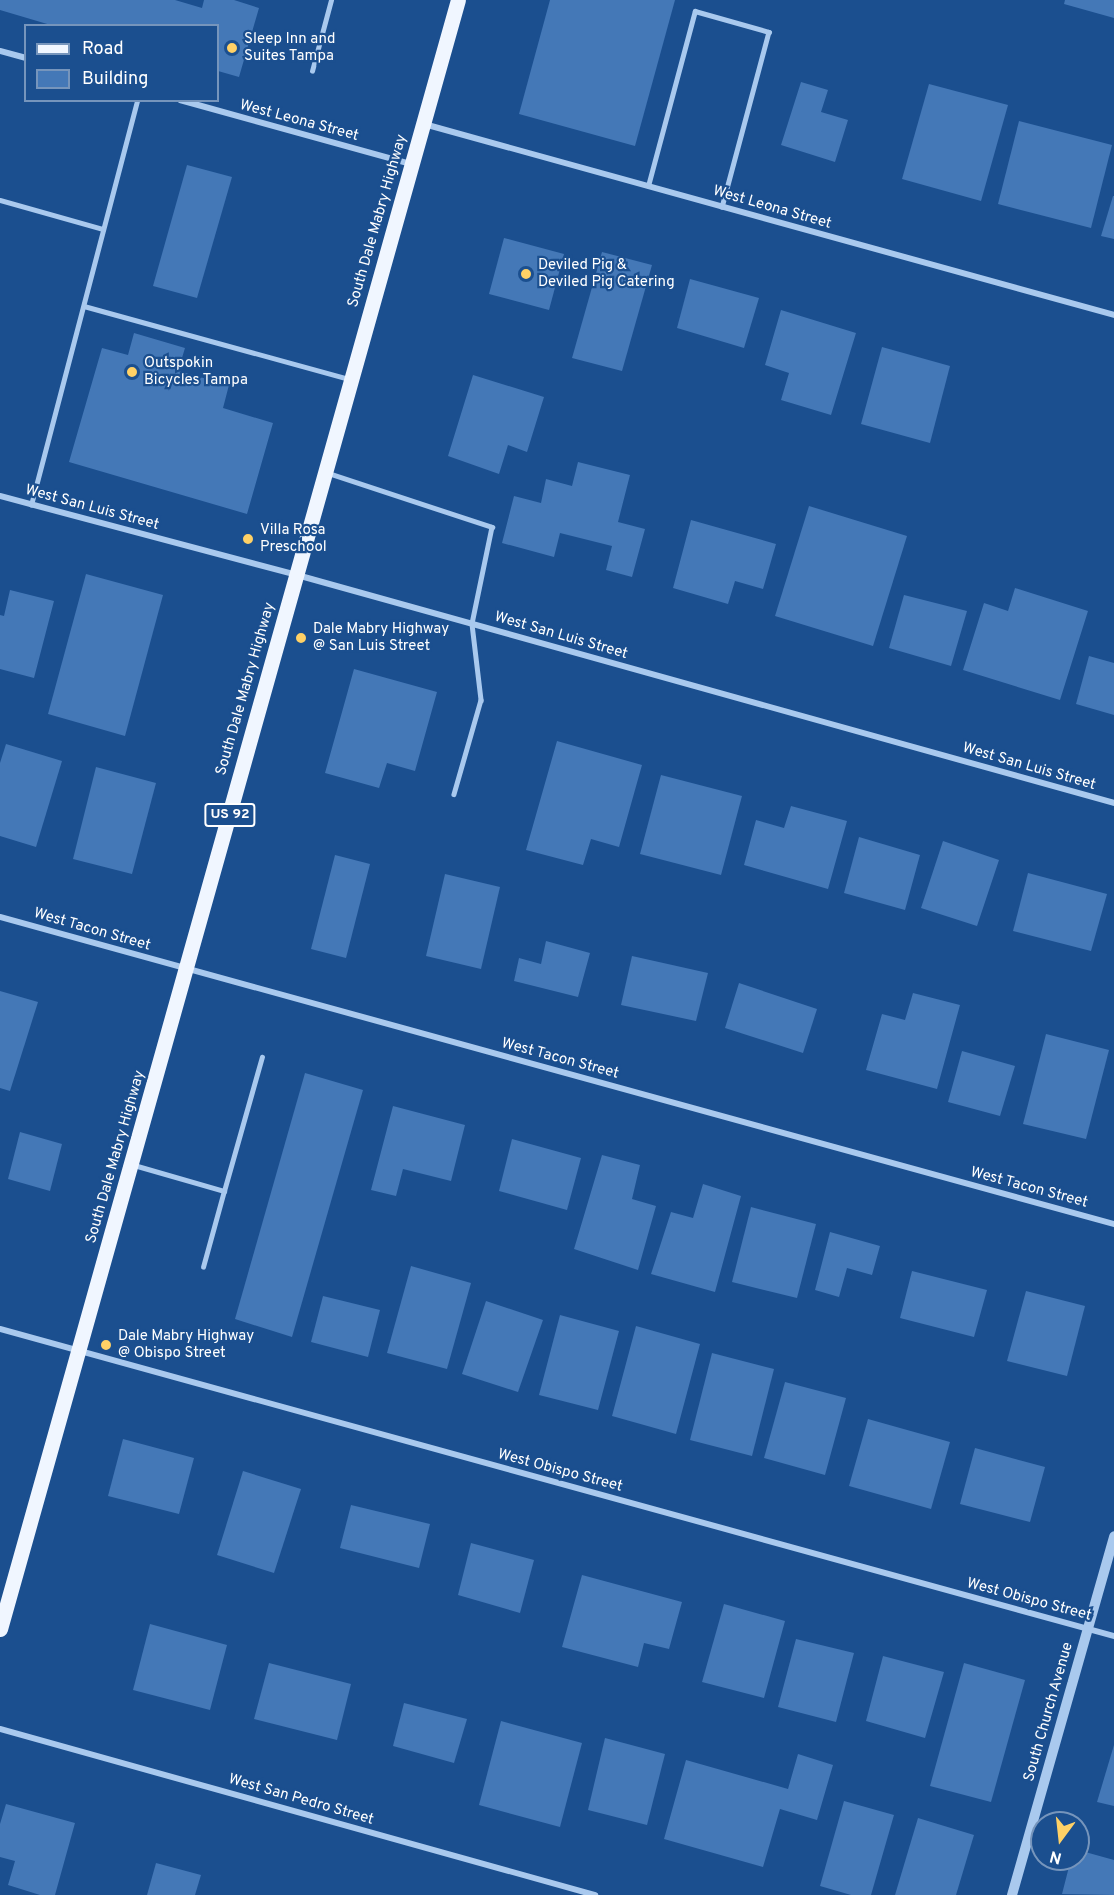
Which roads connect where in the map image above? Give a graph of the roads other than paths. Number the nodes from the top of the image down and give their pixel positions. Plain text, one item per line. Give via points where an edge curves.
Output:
1 (331, 0) edge
2 (458, 0) edge
3 (0, 51) edge
4 (24, 57) edge
5 (312, 72) dead end
6 (136, 102) edge
7 (187, 102) edge
8 (423, 124) junction
9 (412, 165) junction
10 (648, 186) junction
11 (0, 200) edge
12 (722, 207) junction
13 (104, 229) junction
14 (84, 306) junction
15 (1114, 315) edge
16 (352, 379) junction
17 (326, 472) junction
18 (0, 496) edge
19 (31, 505) junction
20 (297, 575) junction
21 (472, 624) junction
22 (454, 794) dead end
23 (1114, 803) edge
24 (0, 917) edge
25 (187, 969) junction
26 (262, 1057) dead end
27 (131, 1164) junction
28 (224, 1191) junction
29 (1114, 1224) edge
30 (203, 1267) dead end
31 (0, 1329) edge
32 (79, 1351) junction
33 (1114, 1536) edge
34 (0, 1629) edge
35 (1088, 1629) junction
36 (1114, 1636) edge
37 (0, 1729) edge
38 (595, 1895) edge
39 (1012, 1895) edge

1 - 5 lane
2 - 8 main road, South Dale Mabry Highway / US 92
3 - 4 street
6 - 13 lane
7 - 9 street, West Leona Street
8 - 9 main road, South Dale Mabry Highway / US 92
8 - 10 street, West Leona Street
9 - 16 main road, South Dale Mabry Highway / US 92
10 - 12 street, West Leona Street
10 - 12 lane via 695,11 769,32
11 - 13 lane
12 - 15 street, West Leona Street
13 - 14 lane
14 - 16 lane
14 - 19 lane
16 - 17 main road, South Dale Mabry Highway / US 92
17 - 20 main road, South Dale Mabry Highway / US 92
17 - 21 lane via 492,527
18 - 19 street, West San Luis Street
19 - 20 street, West San Luis Street
20 - 21 street, West San Luis Street
20 - 25 main road, South Dale Mabry Highway / US 92
21 - 22 lane via 481,700
21 - 23 street, West San Luis Street
24 - 25 street, West Tacon Street
25 - 27 main road, South Dale Mabry Highway / US 92
25 - 29 street, West Tacon Street
26 - 28 lane
27 - 28 lane
27 - 32 main road, South Dale Mabry Highway / US 92
28 - 30 lane
31 - 32 street, West Obispo Street
32 - 34 main road, South Dale Mabry Highway / US 92
32 - 35 street, West Obispo Street
33 - 35 street, South Church Avenue
35 - 36 street, West Obispo Street
35 - 39 street, South Church Avenue
37 - 38 street, West San Pedro Street

